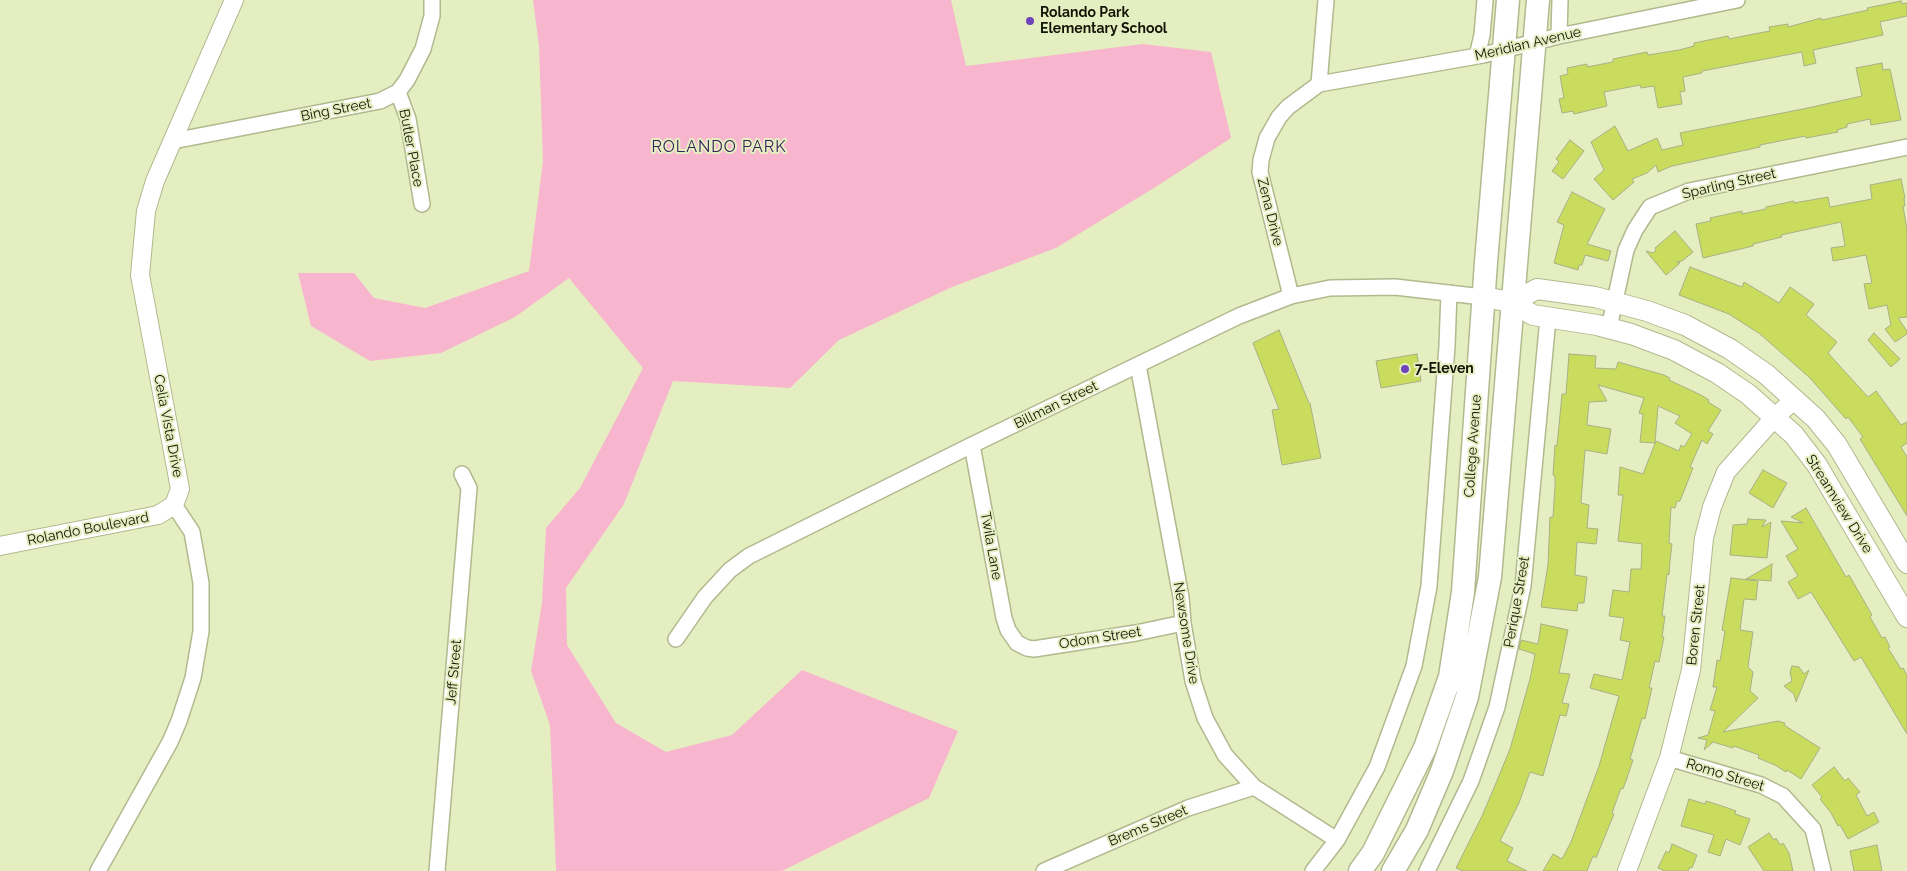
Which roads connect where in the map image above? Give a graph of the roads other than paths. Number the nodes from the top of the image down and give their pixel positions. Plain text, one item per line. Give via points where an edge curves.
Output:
1 (234, 0) edge
2 (432, 0) edge
3 (1326, 0) edge
4 (1485, 0) edge
5 (1508, 0) edge
6 (1538, 0) edge
7 (1560, 0) edge
8 (1737, 0) edge
9 (1559, 36) junction
10 (1534, 43) junction
11 (1504, 50) junction
12 (1477, 56) junction
13 (1319, 84) junction
14 (398, 92) junction
15 (173, 141) junction
16 (1907, 147) edge
17 (422, 204) dead end
18 (1449, 293) junction
19 (1291, 296) junction
20 (1483, 297) junction
21 (1512, 302) junction
22 (1614, 302) junction
23 (1548, 318) junction
24 (1609, 328) junction
25 (1138, 365) junction
26 (1795, 399) junction
27 (1774, 418) junction
28 (972, 445) junction
29 (462, 474) dead end
30 (174, 505) junction
31 (0, 546) edge
32 (1907, 563) edge
33 (1907, 617) edge
34 (1183, 623) junction
35 (676, 639) dead end
36 (1017, 643) joint
37 (1669, 758) junction
38 (1254, 787) junction
39 (1337, 840) junction
40 (98, 871) edge
41 (437, 871) edge
42 (1044, 871) edge
43 (1313, 871) edge
44 (1360, 871) edge
45 (1393, 871) edge
46 (1427, 871) edge
47 (1627, 871) edge
48 (1823, 871) edge

1 - 15 street, Celia Vista Drive
2 - 14 street via 432,16 423,49
3 - 13 street
4 - 12 street
5 - 11 main road, College Avenue
6 - 10 main road, College Avenue
7 - 9 street
8 - 9 street, Meridian Avenue
9 - 10 street, Meridian Avenue
10 - 11 street, Meridian Avenue
10 - 21 main road, College Avenue
11 - 12 street, Meridian Avenue
11 - 20 main road, College Avenue
12 - 13 street, Meridian Avenue
13 - 19 street, Zena Drive via 1279,117 1267,138 1261,160 1260,172
14 - 15 street, Bing Street via 380,102
14 - 17 street, Butler Place via 408,119
15 - 30 street, Celia Vista Drive via 154,182 146,211 140,275 180,489
16 - 22 street, Sparling Street via 1689,190 1650,207 1626,250
18 - 19 street, Billman Street via 1395,287 1330,288
18 - 20 street, Billman Street
18 - 39 street via 1448,346 1429,586 1414,666 1377,767
19 - 25 street, Billman Street via 1239,316
20 - 21 main road, Streamview Drive
20 - 44 main road, College Avenue via 1463,592 1450,678 1425,748 1373,853
21 - 22 main road, Streamview Drive via 1537,289
21 - 23 main road, Streamview Drive via 1533,315
21 - 45 main road, College Avenue via 1490,577 1467,697 1442,771 1417,830
22 - 24 street, Sparling Street
22 - 26 main road, Streamview Drive via 1693,329 1730,349
23 - 24 main road, Streamview Drive
23 - 46 street, Perique Street via 1523,586 1497,707 1471,782
24 - 27 main road, Streamview Drive via 1674,350 1717,373 1748,394
25 - 28 street, Billman Street
25 - 34 street, Newsome Drive
26 - 27 street, Boren Street
26 - 32 main road, Streamview Drive via 1816,418 1837,446
27 - 33 main road, Streamview Drive via 1794,435 1818,464
27 - 37 street, Boren Street via 1726,472 1712,507 1704,538 1691,670
28 - 35 street, Billman Street via 749,556 704,597
28 - 36 street, Twila Lane via 1004,618
29 - 41 street, Jeff Street via 469,488
30 - 31 street, Rolando Boulevard via 158,515
30 - 40 street via 192,532 201,583 201,631 193,678 170,742
34 - 36 street, Odom Street via 1034,649
34 - 38 street, Newsome Drive via 1193,681 1205,718 1225,755
37 - 47 street, Boren Street
37 - 48 street, Romo Street via 1761,785 1783,796 1813,830
38 - 39 street, Newsome Drive
38 - 42 street, Brems Street via 1188,808
39 - 43 street

